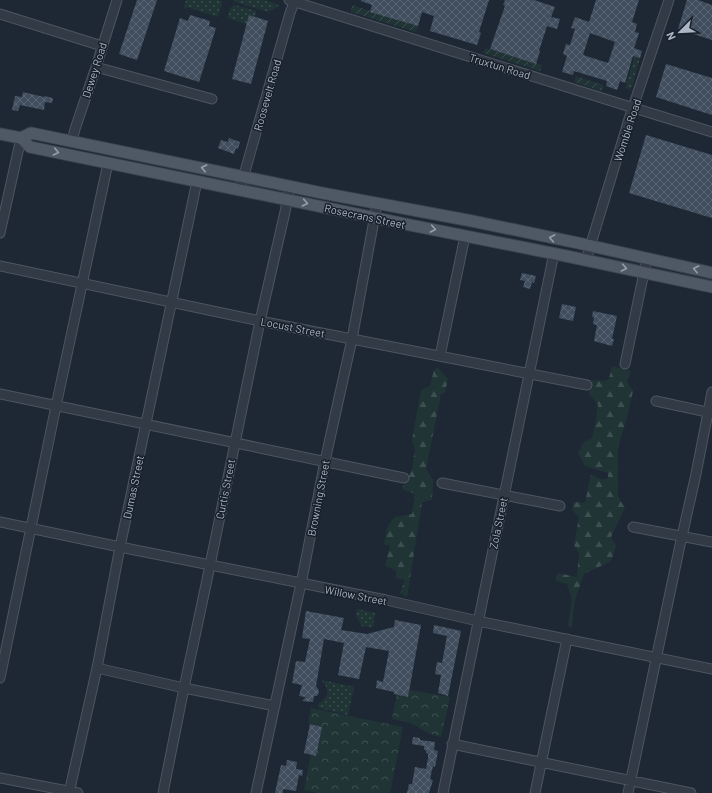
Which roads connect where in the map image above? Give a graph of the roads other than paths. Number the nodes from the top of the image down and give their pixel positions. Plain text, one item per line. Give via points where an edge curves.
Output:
1 (117, 0) edge
2 (293, 0) edge
3 (670, 0) edge
4 (0, 14) edge
5 (102, 46) junction
6 (96, 67) junction
7 (212, 99) dead end
8 (634, 108) junction
9 (712, 132) edge
10 (0, 134) edge
11 (21, 138) junction
12 (72, 141) junction
13 (108, 163) junction
14 (243, 176) junction
15 (197, 181) junction
16 (290, 186) junction
17 (240, 189) junction
18 (287, 200) junction
19 (377, 204) junction
20 (374, 218) junction
21 (0, 233) edge
22 (465, 236) junction
23 (590, 245) junction
24 (554, 253) junction
25 (647, 258) junction
26 (586, 260) junction
27 (0, 266) edge
28 (644, 273) junction
29 (712, 273) edge
30 (82, 284) junction
31 (712, 287) edge
32 (172, 302) junction
33 (260, 321) junction
34 (352, 339) junction
35 (440, 356) junction
36 (626, 364) dead end
37 (530, 373) junction
38 (587, 385) dead end
39 (712, 392) edge
40 (0, 394) edge
41 (656, 401) dead end
42 (56, 406) junction
43 (710, 412) edge
44 (146, 424) junction
45 (234, 443) junction
46 (325, 461) junction
47 (404, 478) dead end
48 (442, 483) dead end
49 (504, 495) junction
50 (560, 506) dead end
51 (0, 522) edge
52 (633, 527) dead end
53 (31, 529) junction
54 (682, 536) junction
55 (712, 542) edge
56 (120, 547) junction
57 (210, 565) junction
58 (301, 584) junction
59 (478, 621) junction
60 (567, 639) junction
61 (656, 658) junction
62 (97, 668) junction
63 (712, 669) edge
64 (0, 678) edge
65 (184, 688) junction
66 (275, 706) junction
67 (452, 744) junction
68 (542, 762) junction
69 (0, 778) edge
70 (631, 781) junction
71 (72, 792) edge
72 (163, 793) edge
73 (256, 793) edge
74 (443, 793) edge
75 (536, 793) edge
76 (628, 793) edge
77 (692, 793) edge

1 - 5 street, Dewey Road
2 - 8 street, Truxtun Road
2 - 14 street, Roosevelt Road
3 - 8 street, Womble Road
4 - 5 street
5 - 6 street, Dewey Road
6 - 7 street
6 - 12 street, Dewey Road
8 - 9 street, Truxtun Road
8 - 23 street, Womble Road
10 - 11 main road, Rosecrans Street
11 - 12 main road, Rosecrans Street via 31,133
11 -> 13 main road, Rosecrans Street via 30,147
11 - 21 street
14 -> 12 main road, Rosecrans Street
13 - 15 main road, Rosecrans Street
13 - 30 street
14 - 16 main road, Rosecrans Street
14 - 17 street, Roosevelt Road
15 - 17 main road, Rosecrans Street
15 - 32 street, Dumas Street
16 - 18 street, Curtis Street
16 - 19 main road, Rosecrans Street
17 - 18 main road, Rosecrans Street
18 -> 20 main road, Rosecrans Street
18 - 33 street, Curtis Street
19 - 20 street, Browning Street
23 -> 19 main road, Rosecrans Street
20 -> 22 main road, Rosecrans Street
20 - 34 street, Browning Street
22 - 24 main road, Rosecrans Street
22 - 35 street
23 - 25 main road, Rosecrans Street
23 - 26 street, Womble Road
24 - 26 main road, Rosecrans Street
24 - 37 street, Zola Street
25 - 28 street
29 -> 25 main road, Rosecrans Street
26 -> 28 main road, Rosecrans Street
27 - 30 street, Locust Street
28 - 31 main road, Rosecrans Street
28 - 36 street
30 - 32 street, Locust Street
30 - 42 street
32 - 33 street, Locust Street
32 - 44 street, Dumas Street
33 - 34 street, Locust Street
33 - 45 street, Curtis Street
34 - 35 street, Locust Street
34 - 46 street, Browning Street
35 - 37 street, Locust Street
37 - 38 street, Locust Street
37 - 49 street, Zola Street
39 - 43 street
40 - 42 street
41 - 43 street
42 - 44 street
42 - 53 street
43 - 54 street
44 - 45 street
44 - 56 street, Dumas Street
45 - 46 street
45 - 57 street, Curtis Street
46 - 47 street
46 - 58 street, Browning Street
48 - 49 street
49 - 50 street
49 - 59 street, Zola Street
51 - 53 street, Willow Street
52 - 54 street
53 - 56 street, Willow Street
53 - 64 street
54 - 55 street
54 - 61 street
56 - 57 street, Willow Street
56 - 62 street, Dumas Street
57 - 58 street, Willow Street
57 - 65 street, Curtis Street
58 - 59 street, Willow Street
58 - 66 street, Browning Street
59 - 60 street, Willow Street
59 - 67 street, Zola Street
60 - 61 street, Willow Street
60 - 68 street
61 - 63 street, Willow Street
61 - 70 street
62 - 65 street
62 - 71 street, Dumas Street
65 - 66 street
65 - 72 street, Curtis Street
66 - 73 street, Browning Street
67 - 68 street
67 - 74 street, Zola Street
68 - 70 street
68 - 75 street
69 - 71 street
70 - 76 street
70 - 77 street

